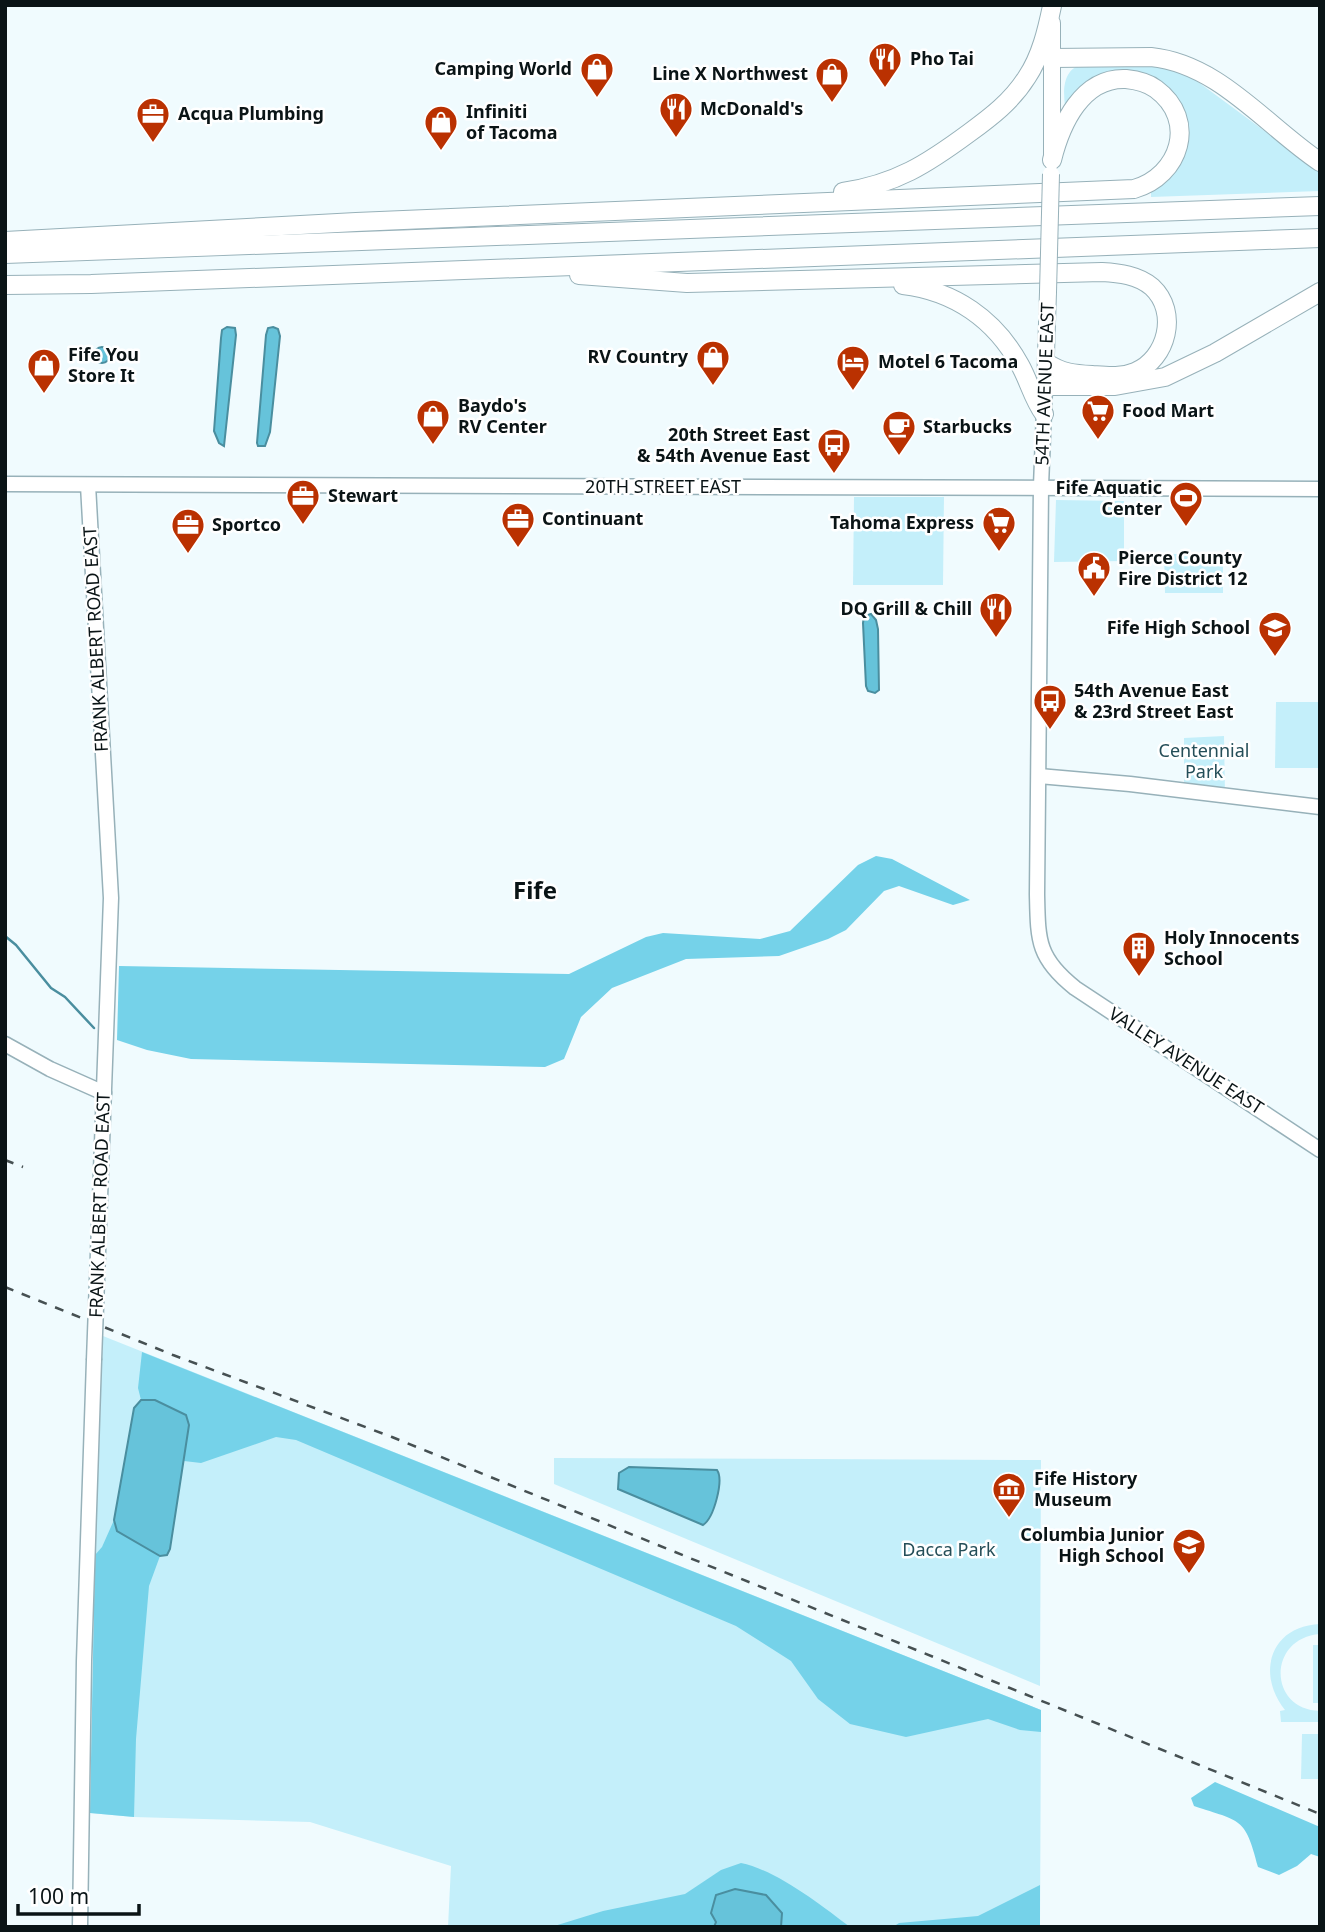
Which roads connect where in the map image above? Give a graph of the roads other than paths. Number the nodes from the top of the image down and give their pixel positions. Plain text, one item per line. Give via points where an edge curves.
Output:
1 (1052, 6) edge
2 (1052, 58) junction
3 (1320, 162) edge
4 (1051, 167) junction
5 (1320, 206) edge
6 (421, 219) junction
7 (1320, 238) edge
8 (5, 241) edge
9 (5, 254) edge
10 (502, 268) junction
11 (833, 278) junction
12 (5, 285) edge
13 (1320, 292) edge
14 (1047, 363) junction
15 (1045, 386) junction
16 (1044, 414) junction
17 (5, 484) edge
18 (88, 485) junction
19 (1041, 486) junction
20 (1320, 489) edge
21 (1039, 776) junction
22 (1320, 807) edge
23 (1053, 970) joint
24 (5, 1044) edge
25 (104, 1093) junction
26 (1320, 1150) edge
27 (80, 1927) edge

1 - 2 main road, 54TH AVENUE EAST
1 - 6 highway via 1038,56 1012,97 930,162 897,179 837,193 584,204
2 - 3 highway via 1151,57 1193,66
2 - 4 main road, 54TH AVENUE EAST
4 - 6 highway via 1056,142 1070,113 1084,94 1103,83 1129,79 1150,85 1170,103 1178,121 1179,147 1156,180 1134,189
4 - 14 main road, 54TH AVENUE EAST, bridge
5 - 9 highway
6 - 8 highway
7 - 10 highway
10 - 11 highway via 687,283
10 - 12 highway
11 - 14 highway via 1102,272 1138,279 1158,295 1166,314 1166,334 1146,366 1127,375 1104,376 1068,374
11 - 16 highway via 927,289 968,306 1012,351
13 - 15 highway via 1165,377 1115,386
14 - 15 main road, 54TH AVENUE EAST
15 - 16 main road, 54TH AVENUE EAST
16 - 19 main road, 54TH AVENUE EAST
17 - 18 main road, 20TH STREET EAST
18 - 19 main road, 20TH STREET EAST
18 - 25 main road, FRANK ALBERT ROAD EAST via 111,898
19 - 20 main road, 20TH STREET EAST
19 - 21 main road, 54TH AVENUE EAST
21 - 22 main road
21 - 23 main road, 54TH AVENUE EAST via 1038,927 1041,947
23 - 26 main road, VALLEY AVENUE EAST
24 - 25 main road
25 - 27 main road, FRANK ALBERT ROAD EAST, bridge via 84,1661

